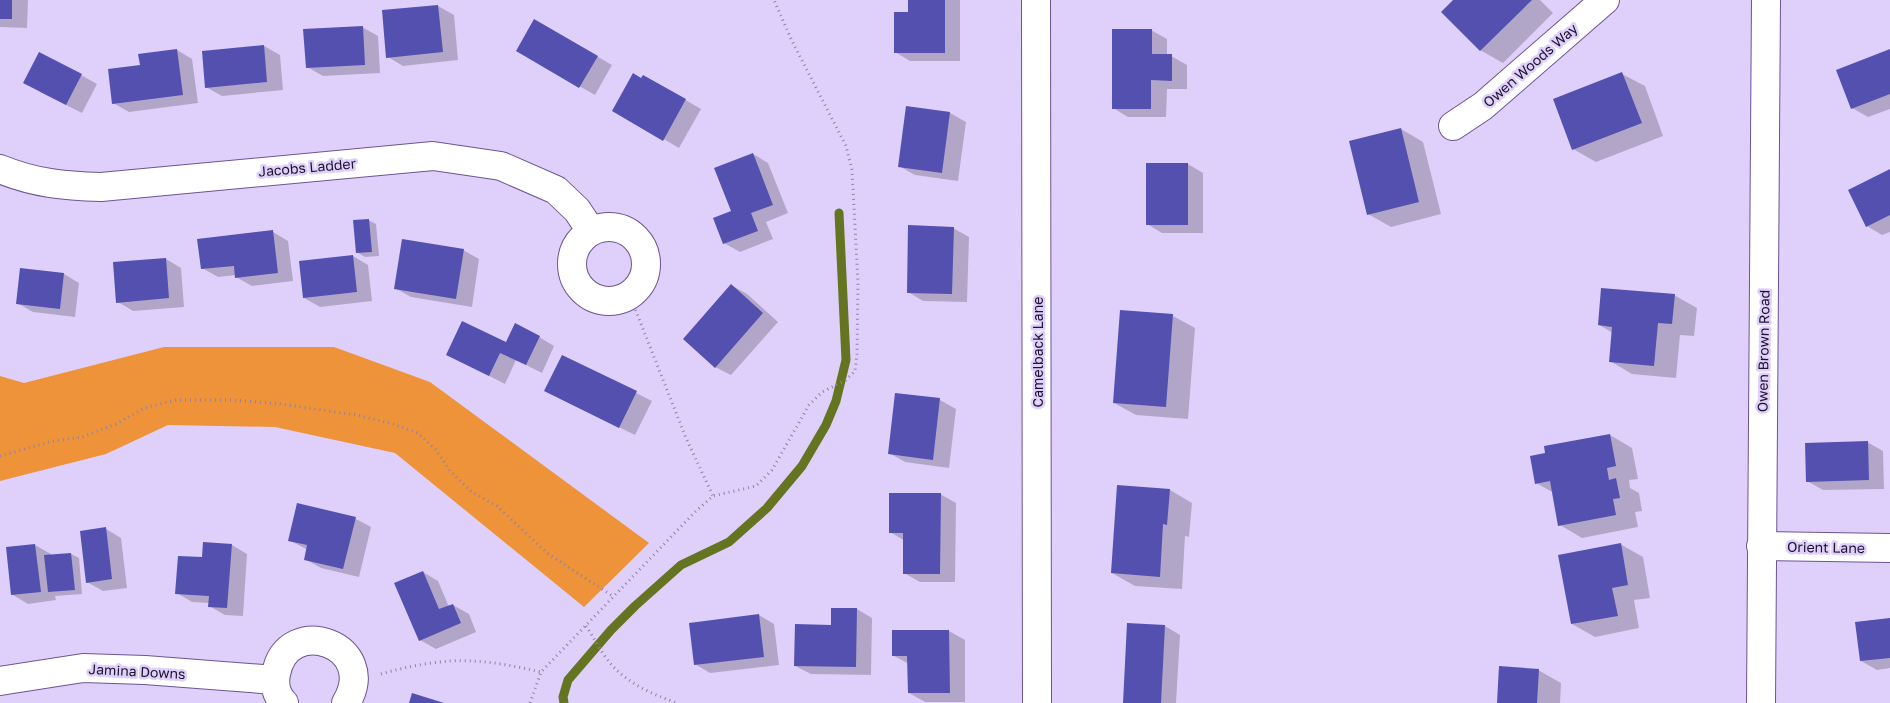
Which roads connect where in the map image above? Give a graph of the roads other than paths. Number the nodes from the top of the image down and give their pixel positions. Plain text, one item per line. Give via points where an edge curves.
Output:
1 (1036, 0) edge
2 (1605, 0) edge
3 (1766, 0) edge
4 (1452, 126) dead end
5 (0, 168) edge
6 (591, 231) junction
7 (1761, 546) junction
8 (1890, 548) edge
9 (0, 680) edge
10 (279, 691) edge
11 (350, 692) edge
12 (1037, 703) edge
13 (1761, 703) edge

1 - 12 street, Camelback Lane
2 - 4 street, Owen Woods Way via 1483,106
3 - 7 street, Owen Brown Road
5 - 6 street, Jacobs Ladder via 28,179 63,186 101,187 433,156 501,166 556,190 577,210
6 - 6 street via 607,226 619,228 642,245 647,266 639,288 630,296 602,302 583,292 576,281 572,268 574,252
7 - 8 street, Orient Lane
7 - 13 street, Owen Brown Road
9 - 10 street, Jamina Downs via 83,668 145,670
10 - 11 street, Jamina Downs via 277,665 285,652 305,641 321,640 336,646 352,666

